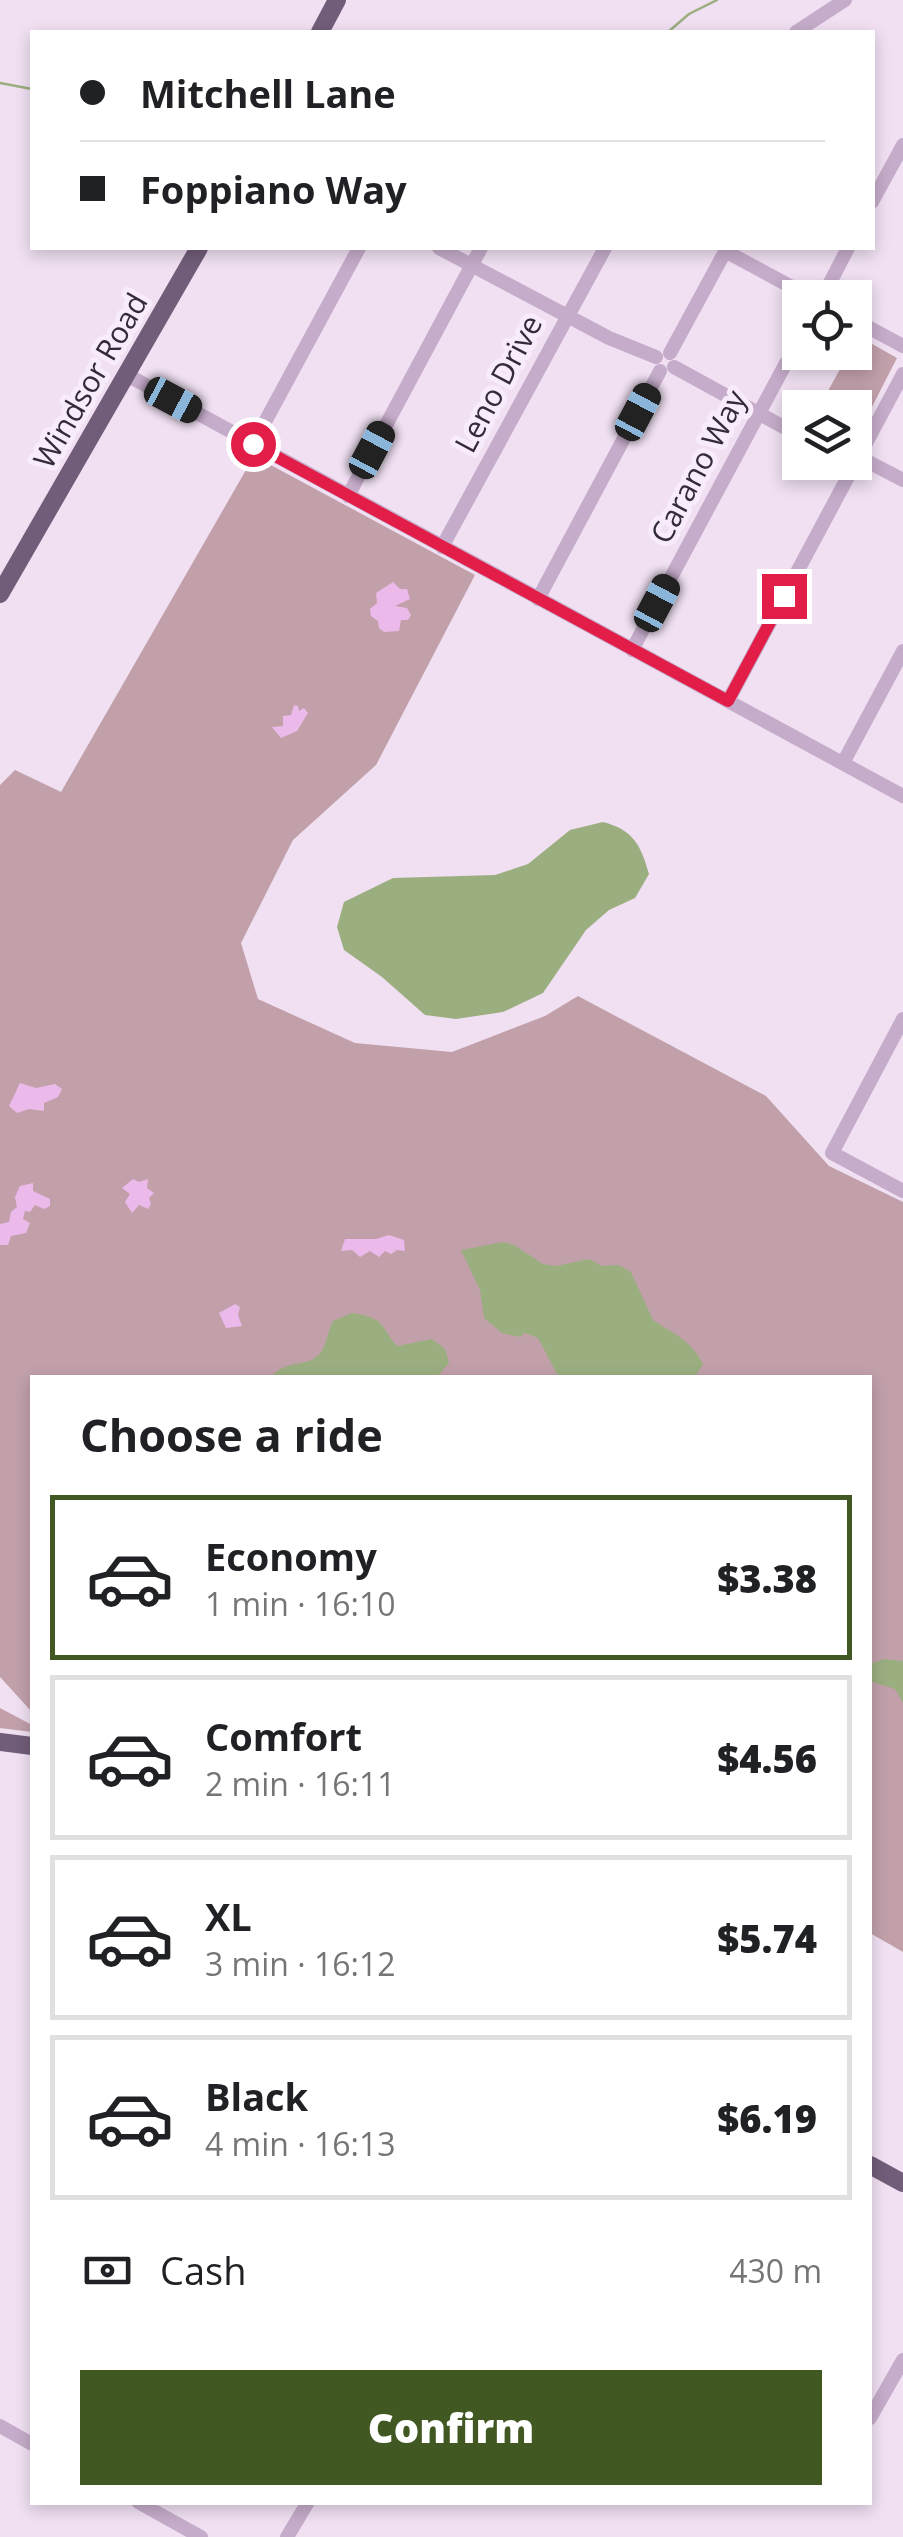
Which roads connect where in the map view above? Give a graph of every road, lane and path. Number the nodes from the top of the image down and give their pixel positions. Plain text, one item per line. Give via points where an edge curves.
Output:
1 (338, 0) edge
2 (844, 0) edge
3 (321, 30) edge
4 (802, 30) edge
5 (903, 145) edge
6 (875, 196) edge
7 (198, 250) edge
8 (358, 250) edge
9 (443, 250) edge
10 (481, 250) edge
11 (604, 250) edge
12 (725, 250) edge
13 (728, 250) edge
14 (847, 250) edge
15 (472, 265) junction
16 (831, 280) edge
17 (782, 281) edge
18 (566, 316) junction
19 (872, 329) edge
20 (903, 346) edge
21 (665, 362) junction
22 (782, 370) edge
23 (903, 374) edge
24 (127, 375) junction
25 (759, 414) junction
26 (782, 426) edge
27 (872, 429) edge
28 (253, 444) junction
29 (872, 464) edge
30 (844, 480) edge
31 (903, 480) edge
32 (348, 496) junction
33 (442, 547) junction
34 (0, 594) edge
35 (538, 599) junction
36 (632, 650) junction
37 (903, 651) edge
38 (728, 701) junction
39 (844, 762) junction
40 (903, 796) edge
41 (903, 1019) edge
42 (887, 1048) junction
43 (903, 1057) edge
44 (903, 1191) edge
45 (0, 1742) edge
46 (30, 1746) edge
47 (872, 2166) edge
48 (903, 2183) edge
49 (903, 2360) edge
50 (872, 2414) edge
51 (0, 2426) edge
52 (30, 2443) edge
53 (143, 2505) edge
54 (306, 2505) edge
55 (201, 2537) edge
56 (287, 2537) edge

1 - 3 main road
2 - 4 street
5 - 6 street
7 - 24 main road, Windsor Road
8 - 28 street
9 - 15 street
10 - 15 street
11 - 18 street, Leno Drive
12 - 21 street
13 - 17 street
14 - 16 street
15 - 18 street
15 - 32 street
18 - 21 street
18 - 33 street, Leno Drive
19 - 20 street
21 - 25 street
21 - 35 street
22 - 25 street, Carano Way
23 - 27 street
24 - 28 street
24 - 34 main road, Windsor Road
25 - 26 street
25 - 36 street, Carano Way
28 - 32 street
29 - 31 street
30 - 38 street
32 - 33 street
33 - 35 street
35 - 36 street
36 - 38 street
37 - 39 street
38 - 39 street
39 - 40 street
41 - 42 street
42 - 43 street
42 - 44 street via 832,1153
45 - 46 main road
47 - 48 main road
49 - 50 street
51 - 52 street
53 - 55 street
54 - 56 street

